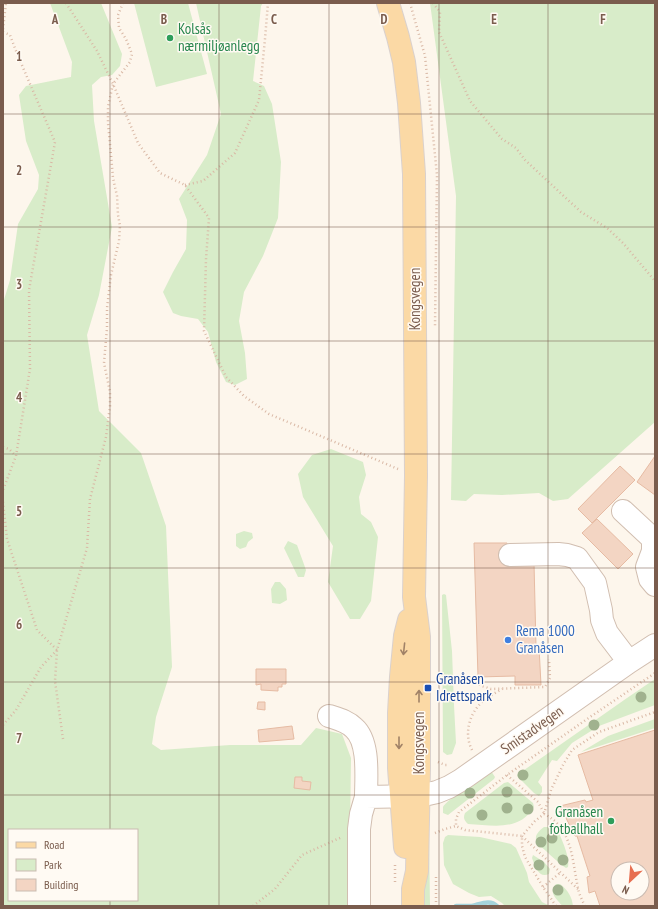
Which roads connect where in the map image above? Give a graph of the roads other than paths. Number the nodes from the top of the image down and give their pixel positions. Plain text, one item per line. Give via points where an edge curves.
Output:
1 (388, 3) edge
2 (623, 511) dead end
3 (510, 555) dead end
4 (655, 585) edge
5 (655, 645) edge
6 (629, 662) junction
7 (329, 716) dead end
8 (410, 796) junction
9 (366, 797) junction
10 (413, 897) edge
11 (359, 906) edge

1 - 8 main road, Kongsvegen via 404,62 414,174 414,597 419,638
2 - 4 street via 653,539 654,550 647,567 650,579
3 - 6 street via 558,554 577,558 596,583 602,620 607,632
5 - 6 street, Smistadvegen
6 - 8 street, Smistadvegen via 461,780 438,792
7 - 9 street via 345,721 356,729 361,738 366,753
8 - 9 street
8 - 10 main road, Kongsvegen via 418,832
9 - 11 street via 359,829

